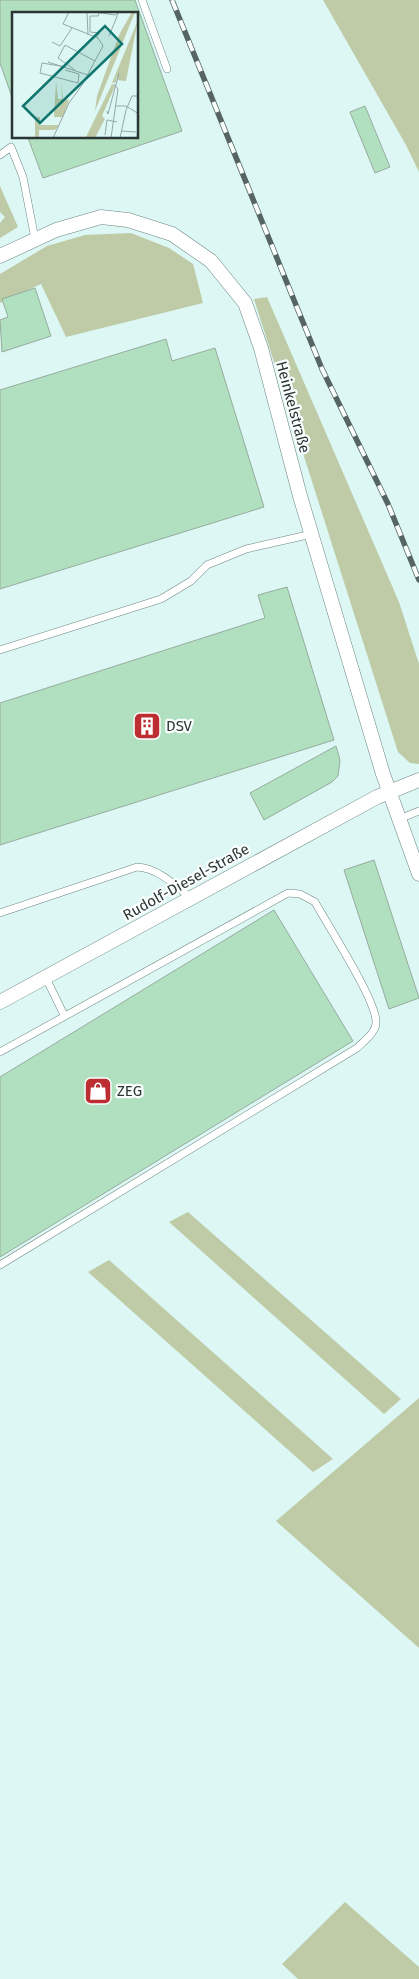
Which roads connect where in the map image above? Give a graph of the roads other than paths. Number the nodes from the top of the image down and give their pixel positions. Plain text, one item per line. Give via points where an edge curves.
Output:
1 (142, 0) edge
2 (167, 69) dead end
3 (0, 155) edge
4 (35, 239) junction
5 (0, 256) edge
6 (312, 534) junction
7 (0, 650) edge
8 (419, 780) edge
9 (389, 792) junction
10 (419, 811) edge
11 (399, 819) junction
12 (419, 874) edge
13 (192, 898) junction
14 (0, 913) edge
15 (46, 978) junction
16 (0, 1002) edge
17 (64, 1015) junction
18 (0, 1052) edge
19 (0, 1265) edge

1 - 2 lane
3 - 4 lane via 11,148 23,177
4 - 5 street, Heinkelstraße
4 - 6 street, Heinkelstraße via 101,217 128,220 172,234 211,261 245,303 261,348
6 - 7 lane via 226,557 207,565 191,581 161,599
6 - 9 street, Heinkelstraße
8 - 9 street, Rudolf-Diesel-Straße
9 - 11 street, Heinkelstraße
9 - 13 street, Rudolf-Diesel-Straße
10 - 11 lane
11 - 12 street, Heinkelstraße
13 - 14 lane via 160,874 137,867
13 - 15 street, Rudolf-Diesel-Straße
15 - 16 street, Rudolf-Diesel-Straße
15 - 17 lane
17 - 18 lane
17 - 19 lane via 288,893 300,894 315,902 371,1002 376,1022 371,1036 357,1048

